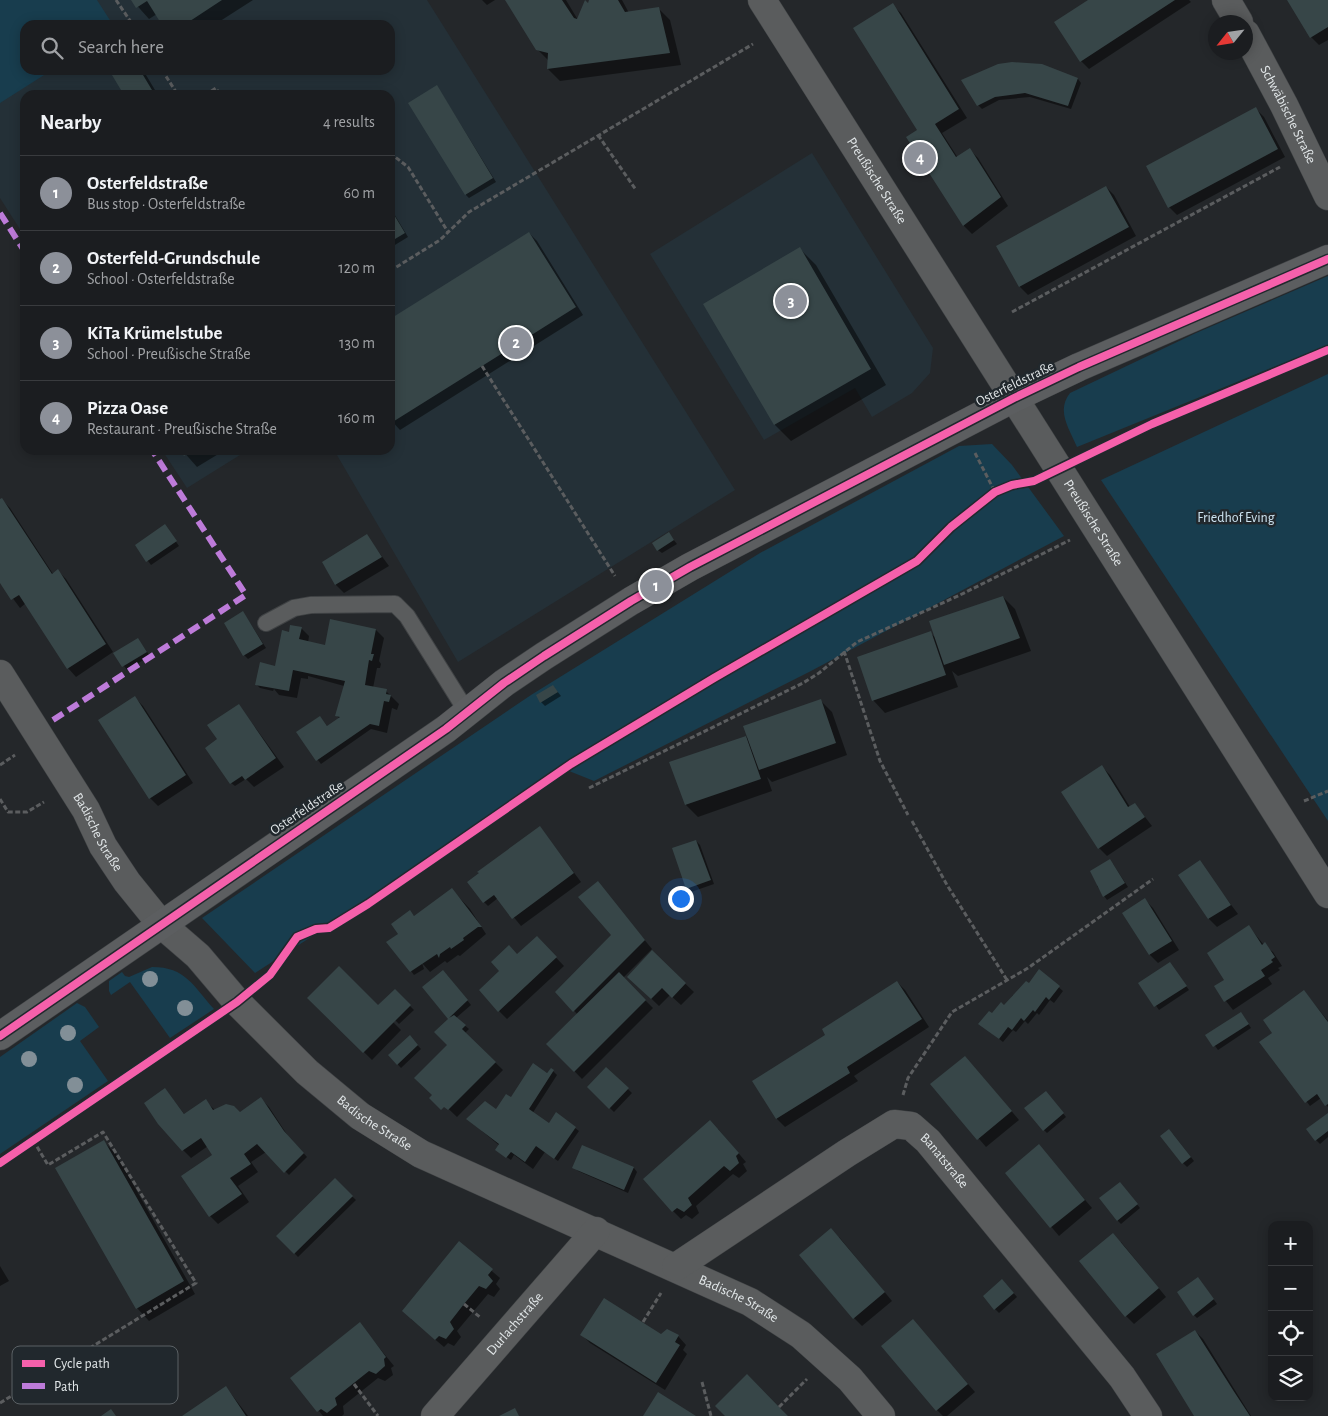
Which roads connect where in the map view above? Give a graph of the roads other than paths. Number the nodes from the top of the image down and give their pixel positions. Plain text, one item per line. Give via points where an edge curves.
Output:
1 (762, 0) edge
2 (1226, 0) edge
3 (1235, 15) edge
4 (1253, 48) edge
5 (1328, 196) edge
6 (1328, 259) edge
7 (1014, 398) junction
8 (266, 623) dead end
9 (0, 674) edge
10 (467, 712) junction
11 (1328, 894) edge
12 (161, 924) junction
13 (0, 1036) edge
14 (596, 1231) junction
15 (670, 1278) junction
16 (435, 1416) edge
17 (881, 1416) edge
18 (1148, 1416) edge

1 - 7 street, Preußische Straße
2 - 3 street
4 - 5 street, Schwäbische Straße
6 - 7 street, Osterfeldstraße
7 - 10 street, Osterfeldstraße via 656,586 544,656
7 - 11 street, Preußische Straße
8 - 10 lane via 294,608 311,605 395,604 407,616
9 - 12 street, Badische Straße via 86,810 103,846
10 - 12 street, Osterfeldstraße
12 - 13 street, Osterfeldstraße
12 - 14 street, Badische Straße via 198,956 237,1002 307,1072 360,1116 421,1154
14 - 15 street, Badische Straße
14 - 16 street, Durlachstraße
15 - 17 street, Badische Straße via 750,1302 801,1334 850,1379
15 - 18 street, Banatstraße via 847,1153 894,1124 911,1126 928,1141 1122,1377

